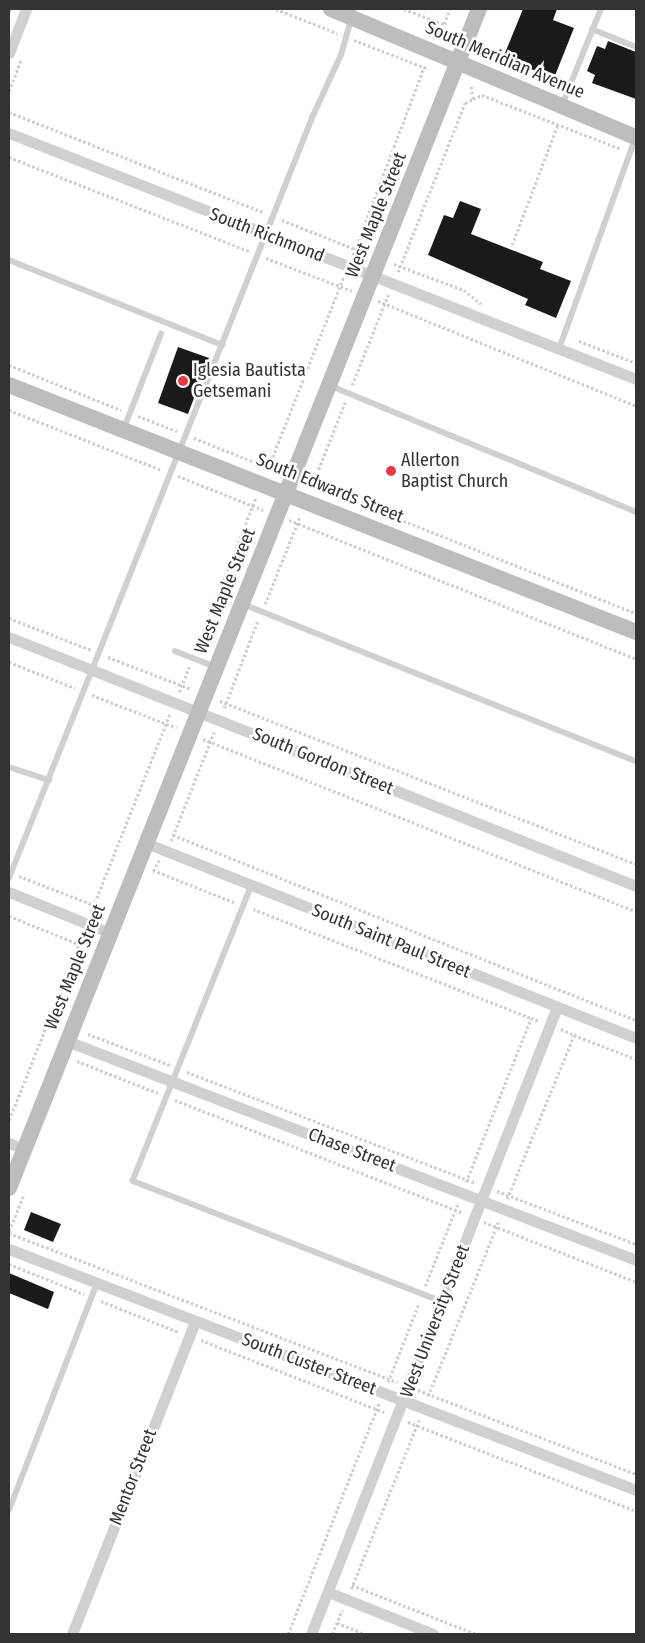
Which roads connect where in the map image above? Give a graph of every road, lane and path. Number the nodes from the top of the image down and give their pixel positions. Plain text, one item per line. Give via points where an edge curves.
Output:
1 (10, 9) edge
2 (26, 9) edge
3 (331, 9) edge
4 (404, 9) edge
5 (450, 9) edge
6 (479, 9) edge
7 (600, 9) edge
8 (9, 12) edge
9 (352, 13) edge
10 (592, 29) junction
11 (636, 47) edge
12 (9, 52) edge
13 (458, 62) junction
14 (424, 67) dead end
15 (471, 86) dead end
16 (473, 99) junction
17 (562, 105) junction
18 (9, 112) edge
19 (558, 124) junction
20 (9, 133) edge
21 (636, 136) edge
22 (629, 152) junction
23 (9, 157) edge
24 (274, 217) junction
25 (267, 235) junction
26 (512, 245) dead end
27 (355, 249) junction
28 (259, 255) junction
29 (380, 258) junction
30 (9, 260) edge
31 (348, 266) junction
32 (400, 266) junction
33 (416, 273) dead end
34 (373, 276) junction
35 (393, 283) junction
36 (340, 287) junction
37 (364, 296) junction
38 (385, 304) junction
39 (161, 334) dead end
40 (223, 346) junction
41 (559, 349) junction
42 (9, 365) edge
43 (636, 379) edge
44 (9, 384) edge
45 (329, 385) junction
46 (349, 393) junction
47 (636, 406) edge
48 (9, 410) edge
49 (130, 413) junction
50 (124, 428) junction
51 (187, 435) junction
52 (181, 451) junction
53 (268, 467) junction
54 (172, 474) junction
55 (292, 477) junction
56 (262, 483) junction
57 (312, 485) junction
58 (286, 492) junction
59 (306, 500) junction
60 (253, 506) junction
61 (636, 512) edge
62 (277, 515) junction
63 (297, 523) junction
64 (241, 603) junction
65 (262, 612) junction
66 (636, 613) edge
67 (9, 618) edge
68 (636, 632) edge
69 (9, 637) edge
70 (175, 651) dead end
71 (100, 654) junction
72 (192, 658) junction
73 (636, 659) edge
74 (9, 662) edge
75 (216, 667) junction
76 (94, 671) junction
77 (181, 686) junction
78 (85, 692) junction
79 (205, 695) junction
80 (175, 702) junction
81 (226, 703) junction
82 (198, 712) junction
83 (219, 720) junction
84 (166, 724) junction
85 (190, 733) junction
86 (210, 741) junction
87 (636, 761) edge
88 (9, 767) edge
89 (49, 780) junction
90 (174, 835) junction
91 (146, 843) junction
92 (166, 851) junction
93 (636, 864) edge
94 (153, 870) junction
95 (10, 876) edge
96 (149, 879) dead end
97 (252, 885) junction
98 (636, 886) edge
99 (9, 892) edge
100 (94, 905) junction
101 (244, 906) junction
102 (636, 911) edge
103 (9, 916) edge
104 (86, 924) junction
105 (110, 933) junction
106 (79, 944) junction
107 (557, 1007) junction
108 (531, 1018) junction
109 (636, 1020) edge
110 (550, 1024) junction
111 (91, 1025) dead end
112 (88, 1034) junction
113 (574, 1034) junction
114 (636, 1038) edge
115 (75, 1044) junction
116 (636, 1059) edge
117 (77, 1061) junction
118 (179, 1068) junction
119 (73, 1070) dead end
120 (173, 1082) junction
121 (167, 1096) junction
122 (9, 1120) edge
123 (9, 1143) edge
124 (24, 1149) junction
125 (467, 1179) junction
126 (27, 1186) dead end
127 (486, 1186) junction
128 (9, 1188) edge
129 (462, 1192) junction
130 (509, 1195) junction
131 (481, 1200) junction
132 (504, 1208) junction
133 (455, 1210) junction
134 (474, 1218) junction
135 (496, 1227) junction
136 (9, 1232) edge
137 (636, 1244) edge
138 (9, 1249) edge
139 (636, 1260) edge
140 (9, 1264) edge
141 (636, 1282) edge
142 (97, 1283) junction
143 (422, 1294) junction
144 (92, 1297) junction
145 (443, 1302) junction
146 (194, 1321) junction
147 (189, 1335) junction
148 (389, 1379) junction
149 (410, 1387) junction
150 (383, 1393) junction
151 (429, 1394) junction
152 (404, 1401) junction
153 (423, 1408) junction
154 (377, 1409) junction
155 (397, 1417) junction
156 (417, 1425) junction
157 (636, 1474) edge
158 (636, 1490) edge
159 (9, 1510) edge
160 (636, 1510) edge
161 (352, 1585) junction
162 (328, 1592) junction
163 (346, 1600) junction
164 (337, 1623) junction
165 (72, 1634) edge
166 (288, 1634) edge
167 (311, 1634) edge
168 (332, 1634) edge
169 (366, 1634) edge
170 (433, 1634) edge
171 (476, 1634) edge

1 - 8 path
2 - 12 street
3 - 9 street, South Meridian Avenue
4 - 5 path via 444,24
6 - 13 street, West Maple Street
7 - 10 lane
9 - 13 street, South Meridian Avenue
9 - 24 lane via 341,55
10 - 11 lane
10 - 17 lane
13 - 17 street, South Meridian Avenue
13 - 29 street, West Maple Street
14 - 27 path
15 - 16 path
16 - 19 path via 482,95
16 - 32 path via 465,103
17 - 21 street, South Meridian Avenue
18 - 24 path
19 - 22 path
19 - 26 path
20 - 25 street, South Richmond
21 - 22 lane
22 - 41 lane
23 - 28 path
24 - 25 lane
24 - 27 path
25 - 28 lane
25 - 31 street, South Richmond
27 - 29 path
27 - 31 path
28 - 36 path
28 - 40 lane
29 - 32 path
29 - 34 street, West Maple Street
30 - 40 lane
31 - 34 street, South Richmond
31 - 36 path
32 - 33 path
32 - 35 path
34 - 35 street, South Richmond
34 - 37 street, West Maple Street
35 - 38 path
35 - 41 street, South Richmond
36 - 37 path
36 - 53 path
37 - 38 path
37 - 45 street, West Maple Street
38 - 46 path
38 - 47 path
39 - 49 lane
40 - 51 lane
41 - 43 street, South Richmond
42 - 49 path
44 - 50 street, South Edwards Street
45 - 46 lane
45 - 55 street, West Maple Street
46 - 57 path
46 - 61 lane
48 - 54 path
49 - 50 lane
49 - 51 path
50 - 52 street, South Edwards Street
51 - 52 lane
51 - 53 path
52 - 54 lane
52 - 56 street, South Edwards Street
53 - 55 path
53 - 56 path
54 - 60 path
54 - 71 lane
55 - 57 path
55 - 58 street, West Maple Street
56 - 58 street, South Edwards Street
56 - 60 path
57 - 59 path
57 - 66 path
58 - 59 street, South Edwards Street
58 - 62 street, West Maple Street
59 - 63 path
59 - 68 street, South Edwards Street
60 - 62 path
60 - 72 path
62 - 63 path
62 - 64 street, West Maple Street
63 - 65 path
63 - 73 path
64 - 65 lane
64 - 75 street, West Maple Street
65 - 81 path
65 - 87 lane
67 - 71 path
69 - 76 street, South Gordon Street
70 - 72 lane
71 - 76 lane
71 - 77 path
72 - 75 lane
72 - 77 path
74 - 78 path
75 - 79 street, West Maple Street
76 - 78 lane
76 - 80 street, South Gordon Street
77 - 79 path
77 - 80 path
78 - 84 path
78 - 89 lane
79 - 81 path
79 - 82 street, West Maple Street
80 - 82 street, South Gordon Street
80 - 84 path
81 - 83 path
81 - 93 path
82 - 83 street, South Gordon Street
82 - 85 street, West Maple Street
83 - 86 path
83 - 98 street, South Gordon Street
84 - 85 path
84 - 100 path
85 - 86 path
85 - 91 street, West Maple Street
86 - 90 path
86 - 102 path
88 - 89 lane
89 - 95 lane
90 - 92 path
90 - 109 path
91 - 92 street, South Saint Paul Street
91 - 105 street, West Maple Street
92 - 94 path
92 - 97 street, South Saint Paul Street
94 - 96 path
94 - 101 path
95 - 100 path
97 - 101 lane
97 - 107 street, South Saint Paul Street
99 - 104 street
100 - 104 path
101 - 108 path
101 - 118 lane
103 - 106 path
104 - 105 street
104 - 106 path
105 - 115 street, West Maple Street
106 - 122 path
107 - 110 street, West University Street
107 - 114 street, South Saint Paul Street
108 - 110 path
108 - 125 path
110 - 113 path
110 - 127 street, West University Street
111 - 112 path
112 - 115 path
112 - 118 path
113 - 116 path
113 - 130 path
115 - 117 path
115 - 120 street, Chase Street
115 - 124 street, West Maple Street
117 - 119 path
117 - 121 path
118 - 120 lane
118 - 125 path
120 - 121 lane
120 - 129 street, Chase Street
121 - 133 path
121 - 143 lane via 132,1181
123 - 124 street
124 - 128 street, West Maple Street
125 - 127 path
125 - 129 path
126 - 136 path
127 - 130 path
127 - 131 street, West University Street
129 - 131 street, Chase Street
129 - 133 path
130 - 132 path
130 - 137 path
131 - 132 street, Chase Street
131 - 134 street, West University Street
132 - 135 path
132 - 139 street, Chase Street
133 - 134 path
133 - 143 path
134 - 135 path
134 - 145 street, West University Street
135 - 141 path
135 - 151 path
136 - 148 path
138 - 142 street, South Custer Street
140 - 144 path
142 - 144 lane
142 - 146 street, South Custer Street
143 - 145 lane
143 - 148 path
144 - 147 path
144 - 159 lane
145 - 149 street, West University Street
146 - 147 street, Mentor Street
146 - 150 street, South Custer Street
147 - 154 path
147 - 165 street, Mentor Street
148 - 149 path
148 - 150 path
149 - 151 path
149 - 152 street, West University Street
150 - 152 street, South Custer Street
150 - 154 path
151 - 153 path
151 - 157 path
152 - 153 street, South Custer Street
152 - 155 street, West University Street
153 - 156 path
153 - 158 street, South Custer Street
154 - 155 path
154 - 166 path
155 - 156 path
155 - 162 street, West University Street
156 - 160 path
156 - 161 path
161 - 163 path
161 - 171 path
162 - 163 street
162 - 167 street, West University Street
163 - 164 path
163 - 170 street
164 - 168 path
164 - 169 path

